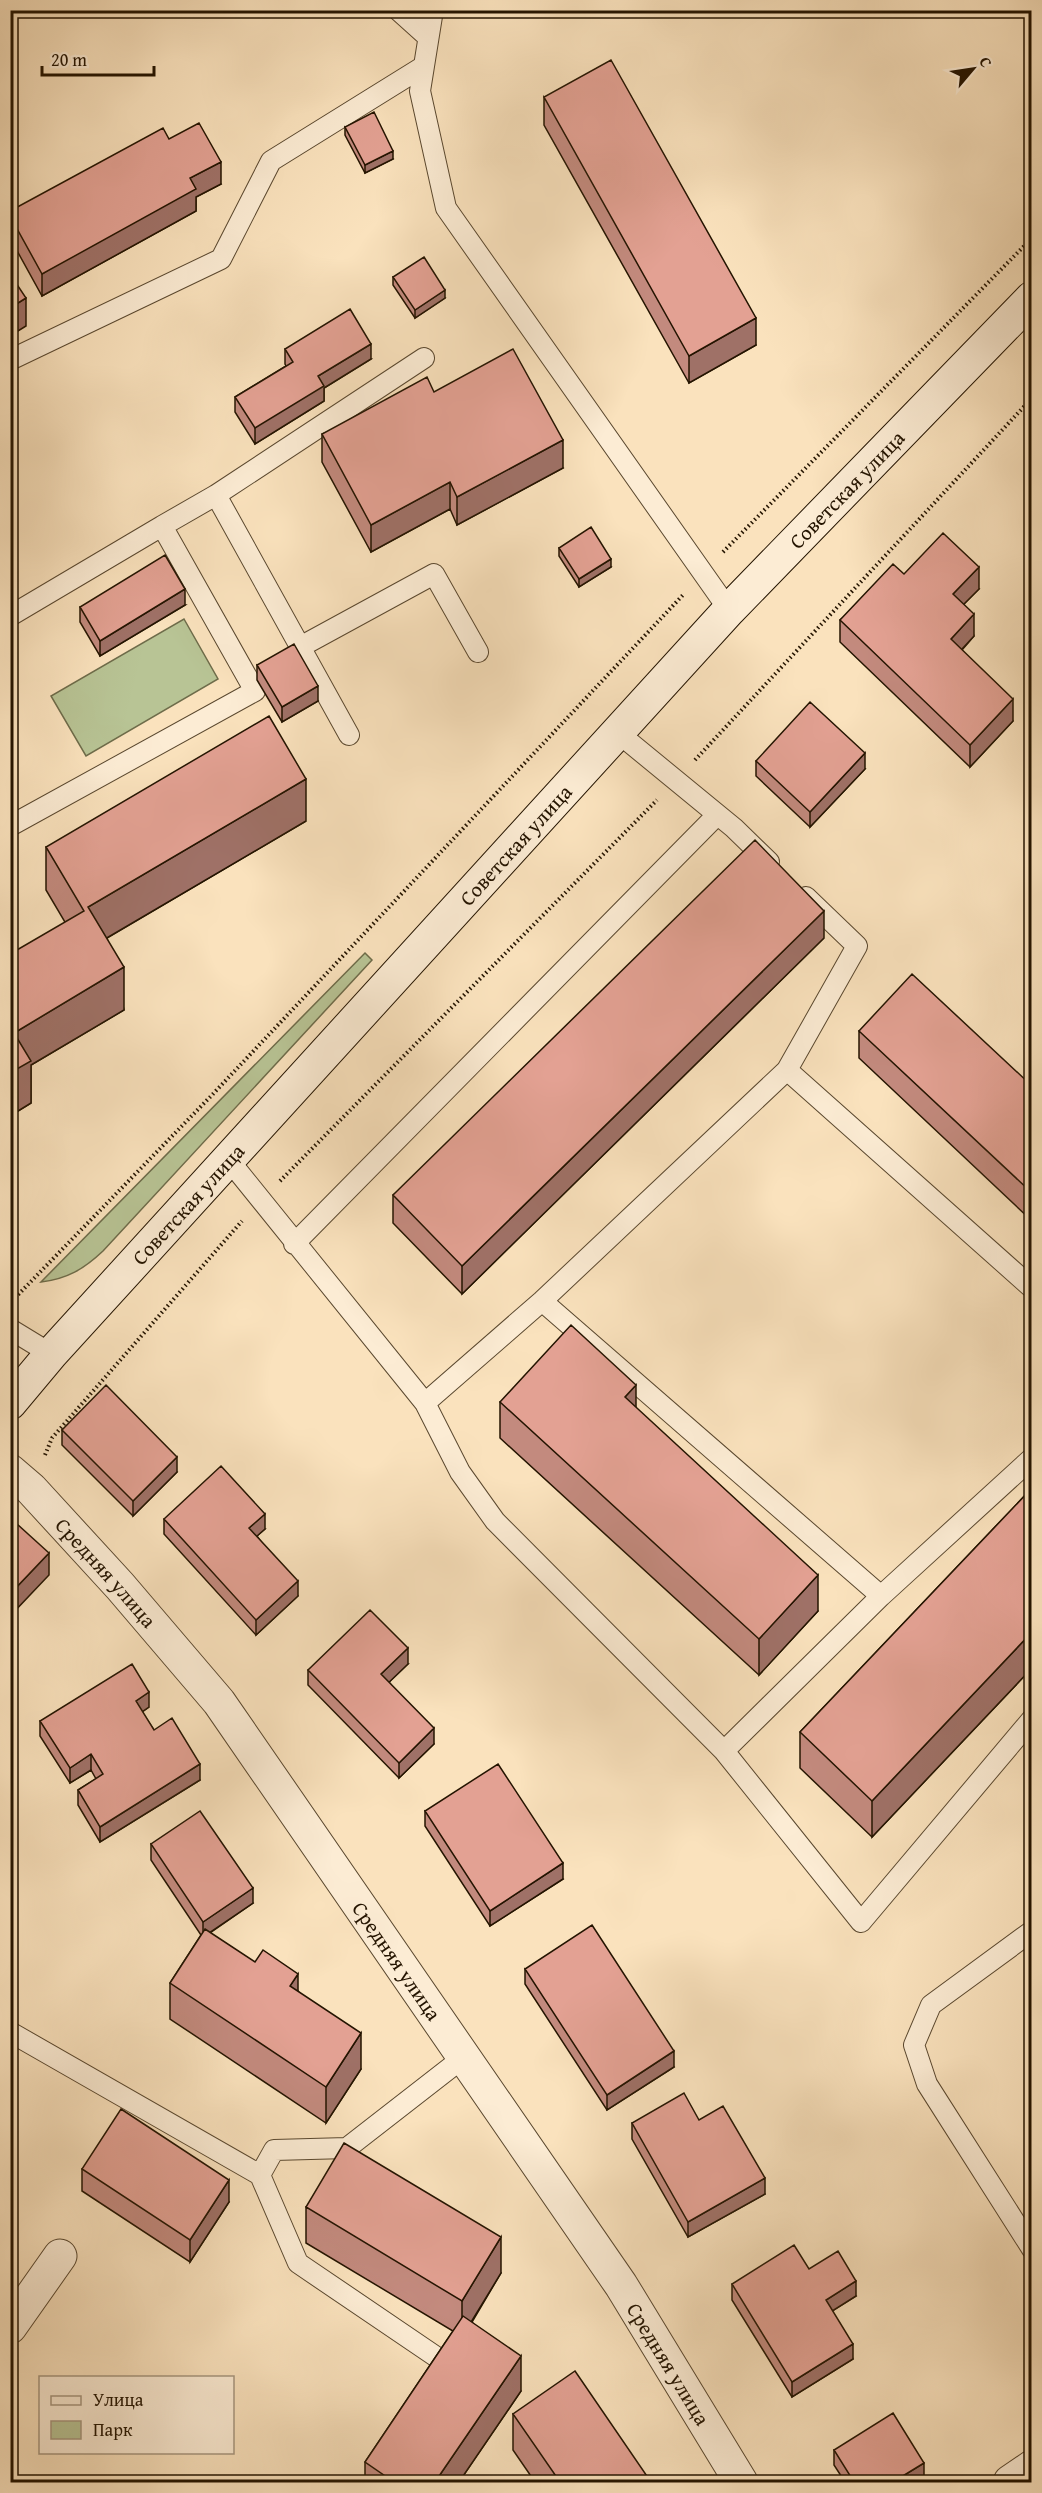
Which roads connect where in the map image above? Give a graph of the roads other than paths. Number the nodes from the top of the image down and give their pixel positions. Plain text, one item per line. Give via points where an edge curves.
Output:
1 (398, 10) edge
2 (433, 10) edge
3 (429, 37) junction
4 (424, 66) junction
5 (1032, 298) edge
6 (424, 358) dead end
7 (10, 360) edge
8 (216, 495) junction
9 (162, 526) junction
10 (729, 610) junction
11 (10, 616) edge
12 (300, 647) junction
13 (478, 652) dead end
14 (616, 732) junction
15 (349, 735) dead end
16 (717, 814) junction
17 (10, 826) edge
18 (787, 1070) junction
19 (228, 1159) junction
20 (294, 1244) junction
21 (1032, 1288) edge
22 (542, 1301) junction
23 (10, 1329) edge
24 (51, 1354) junction
25 (10, 1403) edge
26 (425, 1403) junction
27 (1032, 1458) edge
28 (21, 1480) edge
29 (881, 1596) junction
30 (1032, 1719) edge
31 (724, 1751) junction
32 (1032, 1931) edge
33 (10, 2032) edge
34 (464, 2057) junction
35 (260, 2175) junction
36 (1032, 2248) edge
37 (60, 2256) dead end
38 (10, 2327) edge
39 (435, 2356) edge
40 (1032, 2467) edge
41 (741, 2482) edge
42 (1010, 2482) edge

1 - 3 lane
2 - 3 lane
3 - 4 lane
4 - 7 lane via 271,161 221,259
4 - 10 lane via 420,91 446,208
5 - 10 main road, Советская улица
6 - 8 lane
8 - 9 lane
8 - 12 lane
9 - 11 lane
9 - 17 lane via 255,691
10 - 14 main road, Советская улица
12 - 13 lane via 435,574
12 - 15 lane
14 - 16 lane
14 - 19 main road, Советская улица
16 - 18 lane via 857,946
16 - 20 lane
18 - 21 lane
18 - 22 lane
19 - 20 lane
19 - 24 main road, Советская улица
20 - 26 lane
22 - 26 lane
22 - 29 lane
23 - 24 lane
24 - 25 main road, Советская улица
26 - 31 lane via 460,1472 495,1521
27 - 29 lane
28 - 34 main road, Средняя улица via 120,1586 219,1702
29 - 31 lane
30 - 31 lane via 861,1922
32 - 36 lane via 932,2005 914,2044 927,2084
33 - 35 lane
34 - 35 lane via 347,2148 274,2150
34 - 41 main road, Средняя улица via 621,2285
35 - 39 lane via 298,2263
37 - 38 main road
40 - 42 main road

